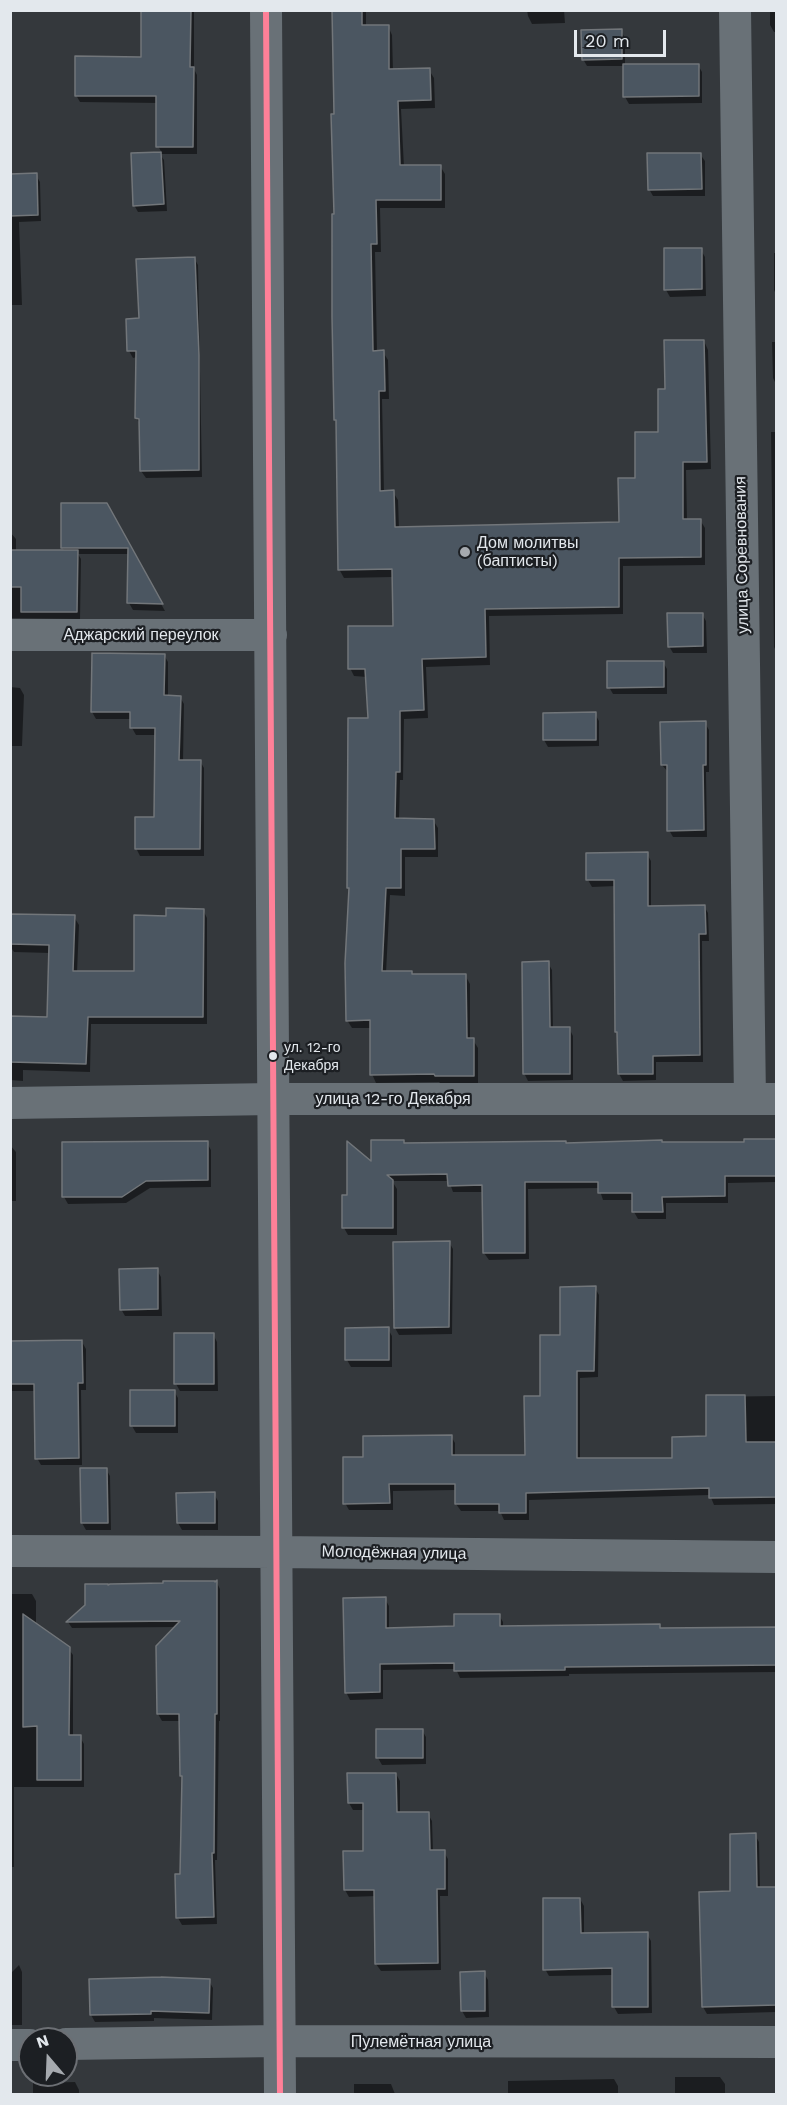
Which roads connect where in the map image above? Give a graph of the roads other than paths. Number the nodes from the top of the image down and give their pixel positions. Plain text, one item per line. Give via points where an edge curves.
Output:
1 (266, 10) edge
2 (735, 10) edge
3 (10, 635) edge
4 (271, 635) junction
5 (273, 1099) junction
6 (763, 1099) edge
7 (10, 1103) edge
8 (10, 1551) edge
9 (276, 1551) junction
10 (777, 1557) edge
11 (278, 2042) junction
12 (777, 2042) edge
13 (78, 2044) edge
14 (280, 2094) edge

1 - 4 street
2 - 6 street, улица Соревнования
3 - 4 street, Аджарский переулок
4 - 5 street
5 - 6 street, улица 12-го Декабря
5 - 7 street, улица 12-го Декабря
5 - 9 street
8 - 9 street, Молодёжная улица
9 - 10 street, Молодёжная улица
9 - 11 street
11 - 12 street, Пулемётная улица
11 - 13 street, Пулемётная улица
11 - 14 street

